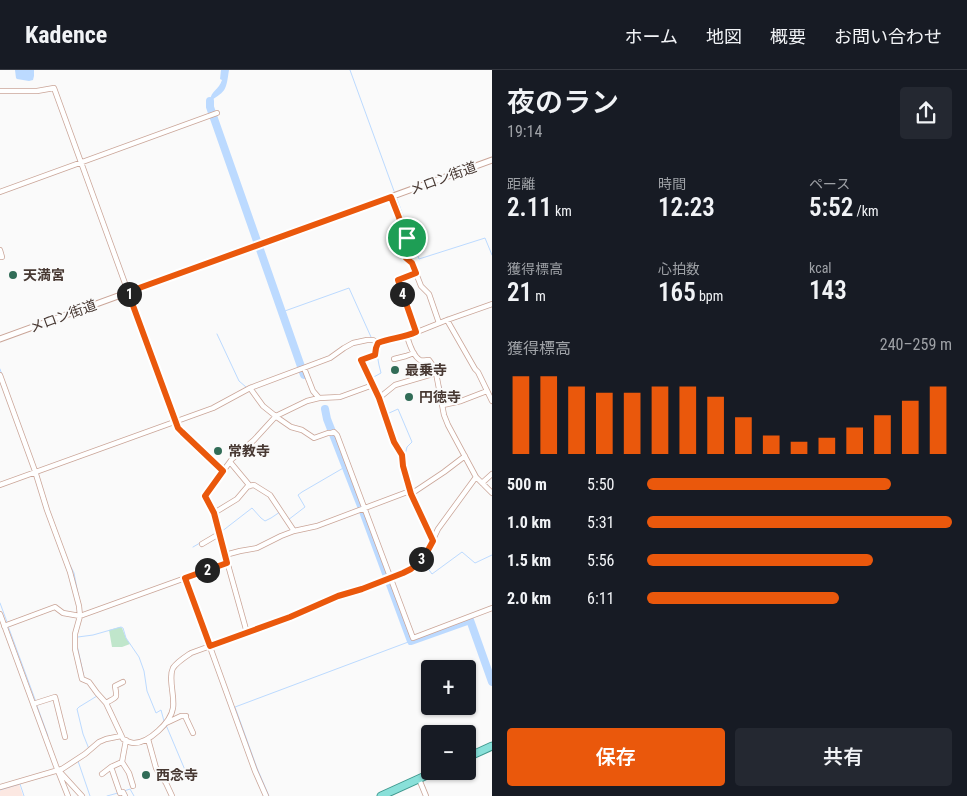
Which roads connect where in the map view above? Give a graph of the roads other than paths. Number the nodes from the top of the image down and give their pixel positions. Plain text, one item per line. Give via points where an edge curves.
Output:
1 (0, 91) edge
2 (217, 113) dead end
3 (492, 160) edge
4 (82, 163) junction
5 (0, 192) edge
6 (391, 197) junction
7 (0, 250) edge
8 (0, 257) edge
9 (416, 273) junction
10 (128, 292) junction
11 (492, 304) edge
12 (447, 320) junction
13 (439, 323) junction
14 (416, 332) junction
15 (407, 336) junction
16 (0, 339) edge
17 (378, 343) junction
18 (414, 353) junction
19 (394, 359) dead end
20 (303, 369) junction
21 (436, 373) junction
22 (0, 375) edge
23 (492, 383) edge
24 (373, 385) junction
25 (250, 388) junction
26 (486, 388) junction
27 (319, 398) junction
28 (379, 398) junction
29 (492, 400) edge
30 (443, 405) junction
31 (276, 416) junction
32 (176, 421) junction
33 (465, 456) junction
34 (230, 462) junction
35 (35, 471) junction
36 (223, 471) junction
37 (492, 474) edge
38 (476, 477) junction
39 (482, 483) junction
40 (0, 485) edge
41 (250, 486) junction
42 (410, 493) junction
43 (492, 493) edge
44 (363, 509) junction
45 (214, 513) junction
46 (294, 531) junction
47 (219, 534) junction
48 (433, 541) junction
49 (202, 544) dead end
50 (225, 555) junction
51 (227, 563) junction
52 (185, 578) junction
53 (389, 579) junction
54 (492, 608) edge
55 (0, 614) edge
56 (80, 616) junction
57 (5, 627) edge
58 (247, 633) junction
59 (210, 646) junction
60 (123, 682) dead end
61 (35, 703) junction
62 (106, 703) junction
63 (166, 723) junction
64 (193, 733) dead end
65 (121, 736) junction
66 (65, 737) dead end
67 (148, 739) junction
68 (126, 740) junction
69 (492, 746) edge
70 (476, 753) edge
71 (122, 762) junction
72 (111, 767) junction
73 (58, 770) junction
74 (102, 774) dead end
75 (419, 779) joint
76 (133, 786) dead end
77 (0, 787) edge
78 (68, 796) edge
79 (82, 796) edge
80 (125, 796) edge
81 (172, 796) edge
82 (266, 796) edge
83 (381, 796) edge
84 (426, 796) edge

1 - 4 street via 54,88
2 - 4 street
3 - 6 street, メロン街道
4 - 5 street
4 - 10 street
6 - 9 street via 407,238 406,258
6 - 10 street, メロン街道
7 - 8 street
9 - 13 street via 421,286 429,294
9 - 14 street via 398,280
10 - 16 street, メロン街道
10 - 32 street
11 - 12 street
12 - 13 street
12 - 26 street
13 - 14 street
14 - 15 street
15 - 17 street
15 - 18 street
17 - 20 street via 367,340 353,343 330,358
17 - 24 street via 375,355 361,360
18 - 19 street
18 - 21 street via 420,360 429,360
20 - 25 street
20 - 27 street
21 - 28 street via 400,383
21 - 30 street
22 - 35 street
23 - 26 street
24 - 27 street via 340,397
24 - 28 street
25 - 31 street via 263,406
25 - 32 street via 213,408
26 - 29 street
26 - 30 street
27 - 31 street
28 - 42 street via 394,442 402,455
30 - 33 street via 448,425
31 - 34 street
31 - 44 street via 314,438 334,432 337,435
32 - 35 street
32 - 36 street via 182,432
33 - 38 street
33 - 42 street
34 - 36 street
34 - 41 street
35 - 40 street
35 - 56 street via 70,572
36 - 45 street via 205,496
37 - 39 street
38 - 39 street
38 - 48 street via 438,529
39 - 43 street
41 - 45 street via 237,499
41 - 46 street via 254,485 270,495
42 - 44 street
42 - 48 street
44 - 46 street
44 - 53 street
45 - 47 street
46 - 50 street via 258,548
47 - 49 street
47 - 50 street
48 - 53 street via 411,569
50 - 51 street
51 - 52 street
51 - 58 street
52 - 56 street
52 - 59 street
53 - 54 street via 413,638
53 - 58 street
55 - 57 street
56 - 57 street via 63,613 55,607
56 - 62 street via 75,634 82,679 89,682
57 - 61 street
58 - 59 street
59 - 63 street via 191,653 173,668 174,706
59 - 82 street
60 - 62 street via 116,684 117,696
61 - 66 street via 55,697
61 - 73 street
62 - 65 street
63 - 64 street via 186,716
63 - 67 street
65 - 68 street
65 - 73 street via 99,742
67 - 68 street via 136,743
67 - 81 street via 156,768
68 - 71 street
69 - 70 main road
71 - 72 street
71 - 76 street
72 - 74 street
72 - 80 street via 120,793
73 - 77 street
73 - 78 street
73 - 79 street
75 - 83 main road
75 - 84 street

